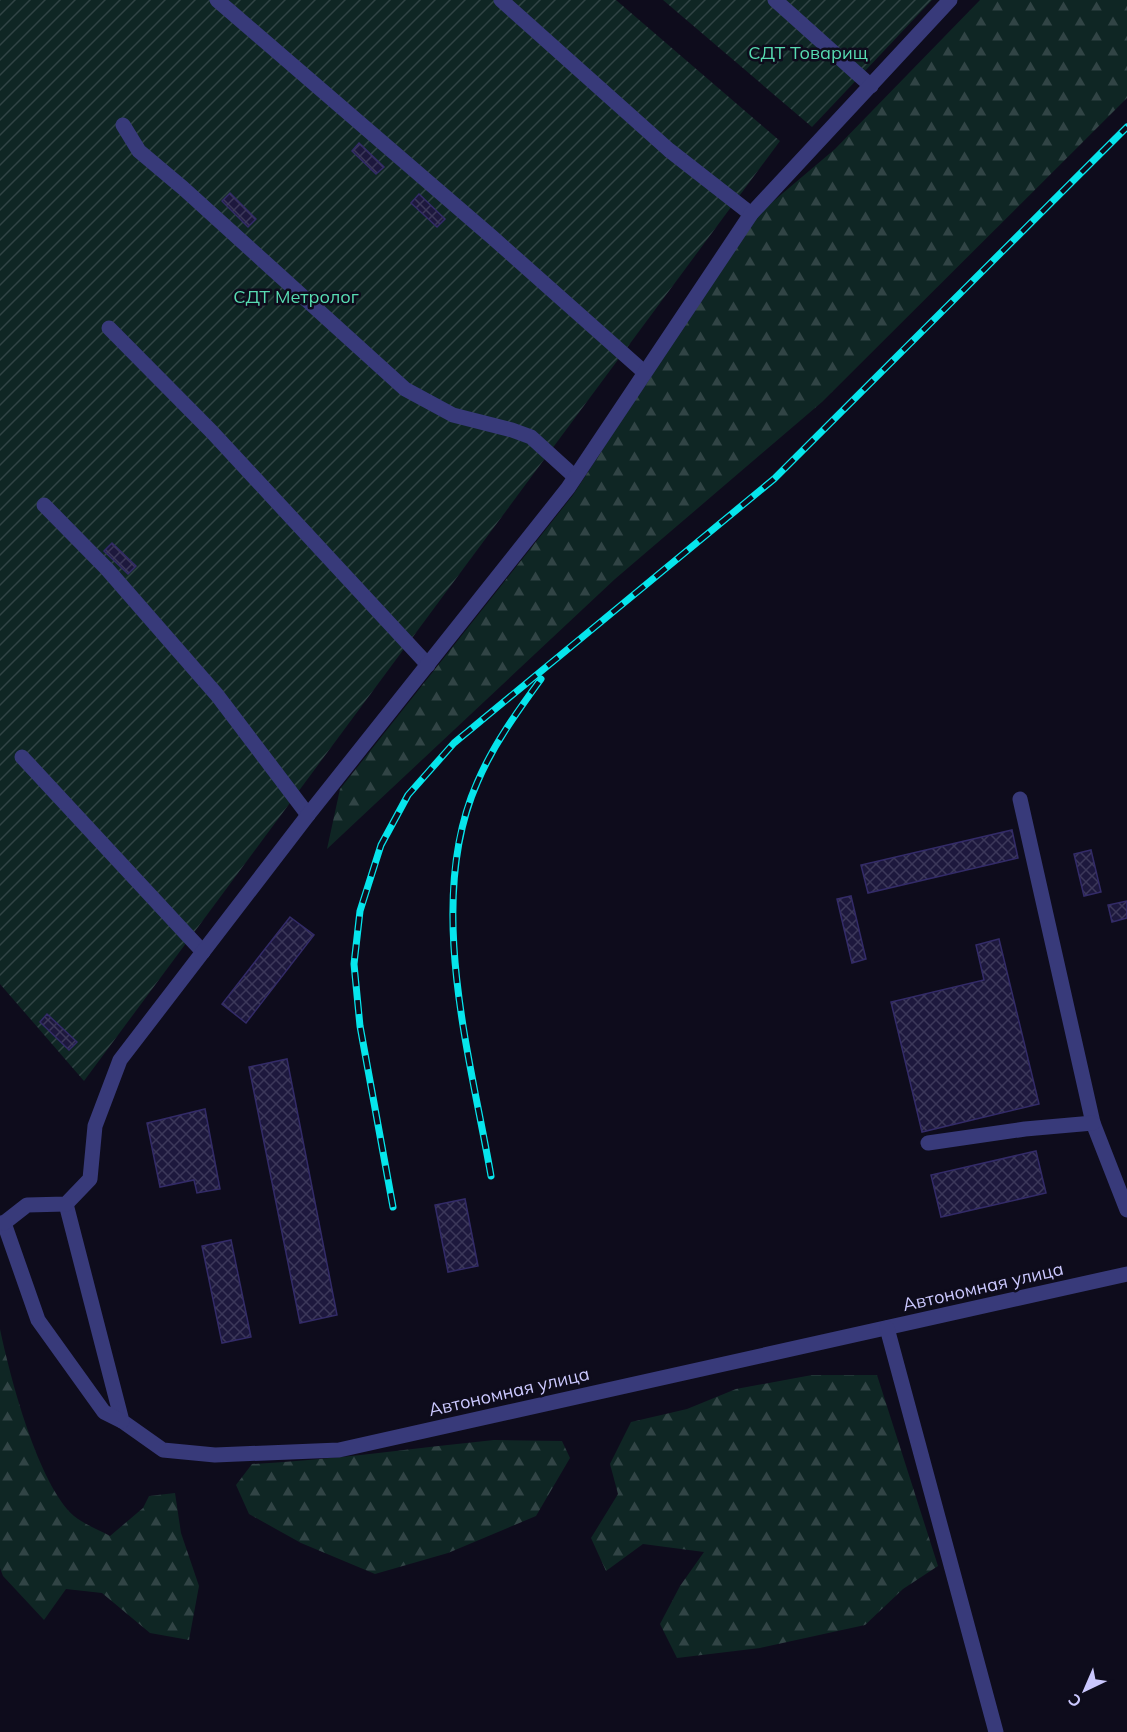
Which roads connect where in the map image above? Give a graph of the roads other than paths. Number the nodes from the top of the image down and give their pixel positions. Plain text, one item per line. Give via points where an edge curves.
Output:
1 (217, 0) edge
2 (501, 0) edge
3 (775, 0) edge
4 (950, 0) edge
5 (871, 86) junction
6 (123, 125) dead end
7 (750, 214) junction
8 (109, 328) dead end
9 (644, 372) junction
10 (575, 477) junction
11 (44, 506) dead end
12 (428, 665) junction
13 (22, 757) dead end
14 (1020, 799) dead end
15 (308, 815) junction
16 (203, 952) junction
17 (1093, 1123) junction
18 (928, 1143) dead end
19 (1125, 1202) edge
20 (66, 1204) junction
21 (2, 1223) edge
22 (1127, 1275) edge
23 (887, 1328) junction
24 (122, 1421) junction
25 (996, 1732) edge

1 - 9 street
2 - 7 street via 669,150
3 - 5 street
4 - 5 street
5 - 7 street
6 - 10 street via 139,151 405,389 453,415 531,437
7 - 9 street
8 - 12 street via 212,432
9 - 10 street
10 - 12 street
11 - 15 street via 107,569 217,695
12 - 15 street
13 - 16 street
14 - 17 street
15 - 16 street
16 - 20 street via 120,1060 95,1126 90,1179
17 - 18 street
17 - 19 street
20 - 21 street via 27,1205
20 - 24 street
21 - 24 street, Автономная улица via 38,1320 104,1412
22 - 23 street, Автономная улица
23 - 24 street, Автономная улица via 339,1450 215,1455 163,1450
23 - 25 street

